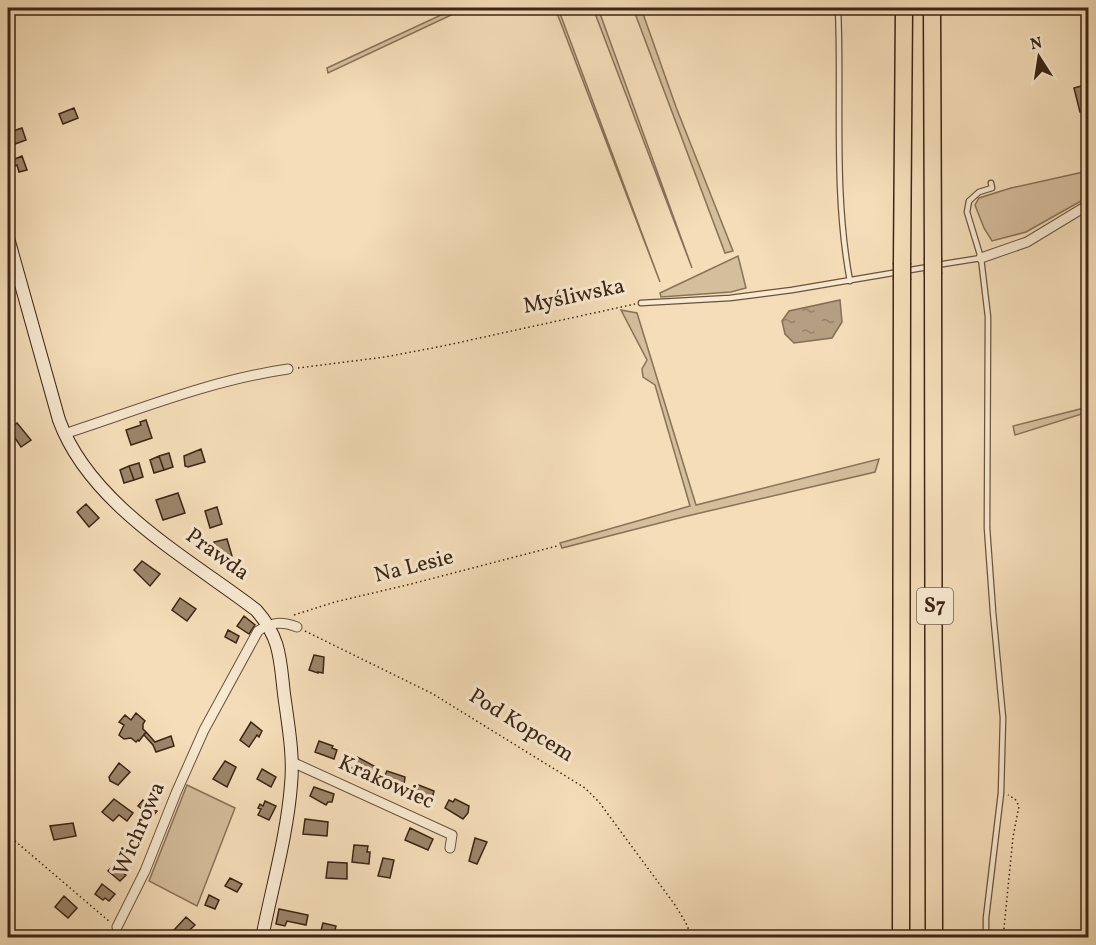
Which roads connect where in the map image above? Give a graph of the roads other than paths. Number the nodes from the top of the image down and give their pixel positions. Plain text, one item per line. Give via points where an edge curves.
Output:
1 (838, 8) edge
2 (904, 8) edge
3 (932, 8) edge
4 (991, 183) dead end
5 (1089, 205) edge
6 (8, 238) edge
7 (981, 258) junction
8 (850, 280) junction
9 (641, 303) road end
10 (288, 369) road end
11 (64, 434) junction
12 (275, 623) junction
13 (297, 627) road end
14 (292, 762) junction
15 (450, 848) dead end
16 (117, 927) road end
17 (262, 938) edge
18 (901, 938) edge
19 (934, 938) edge
20 (986, 938) edge

1 - 8 lane via 840,192
2 - 18 highway, S7
3 - 19 highway, S7
4 - 7 lane via 992,188 969,201 967,212
5 - 7 street, Myśliwska via 1027,242
6 - 11 street, Prawda
7 - 8 lane, Myśliwska
7 - 20 lane via 988,317 987,528 1003,718 1001,793
8 - 9 lane, Myśliwska via 729,298
10 - 11 street via 198,390
11 - 12 street, Prawda via 79,460 131,516
12 - 13 street
12 - 14 street, Prawda
12 - 16 street, Wichrowa via 258,631 204,730
14 - 15 street, Krakowiec via 452,835
14 - 17 street, Prawda via 288,811

